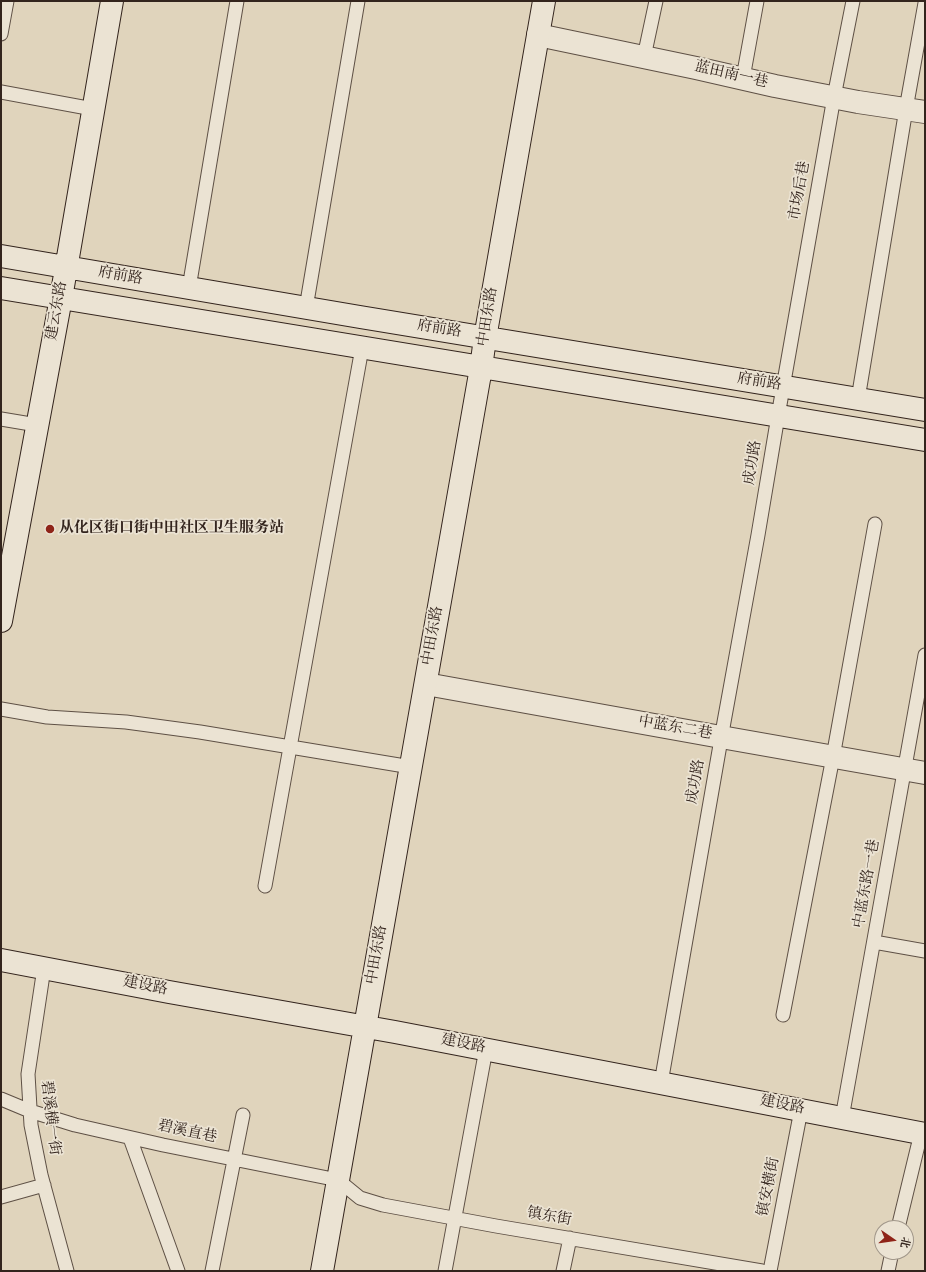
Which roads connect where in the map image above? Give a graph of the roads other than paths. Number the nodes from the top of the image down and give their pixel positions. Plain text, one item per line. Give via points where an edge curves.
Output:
1 (7, 1) edge
2 (112, 1) edge
3 (237, 1) edge
4 (358, 1) edge
5 (544, 1) edge
6 (656, 1) edge
7 (757, 1) edge
8 (853, 1) edge
9 (925, 3) edge
10 (923, 31) edge
11 (1, 34) edge
12 (538, 35) junction
13 (644, 57) junction
14 (743, 78) junction
15 (1, 92) edge
16 (834, 97) junction
17 (93, 109) junction
18 (915, 110) edge
19 (1, 256) edge
20 (65, 267) junction
21 (1, 288) edge
22 (189, 288) junction
23 (61, 298) junction
24 (306, 308) junction
25 (485, 338) junction
26 (362, 348) junction
27 (482, 368) junction
28 (783, 386) junction
29 (858, 399) junction
30 (925, 410) edge
31 (778, 416) junction
32 (1, 419) edge
33 (37, 426) junction
34 (925, 440) edge
35 (875, 524) dead end
36 (1, 621) edge
37 (925, 655) edge
38 (426, 684) junction
39 (1, 709) edge
40 (722, 737) junction
41 (290, 747) junction
42 (833, 756) junction
43 (411, 767) junction
44 (915, 771) edge
45 (265, 886) dead end
46 (874, 942) junction
47 (925, 951) edge
48 (1, 960) edge
49 (44, 968) junction
50 (783, 1015) dead end
51 (365, 1026) junction
52 (486, 1049) junction
53 (661, 1083) junction
54 (1, 1099) edge
55 (801, 1110) junction
56 (30, 1112) junction
57 (243, 1115) dead end
58 (842, 1118) junction
59 (923, 1133) edge
60 (130, 1138) junction
61 (234, 1159) junction
62 (338, 1180) junction
63 (44, 1185) junction
64 (1, 1197) edge
65 (454, 1218) junction
66 (900, 1220) edge
67 (570, 1238) junction
68 (890, 1260) edge
69 (67, 1271) edge
70 (178, 1271) edge
71 (212, 1271) edge
72 (322, 1271) edge
73 (445, 1271) edge
74 (564, 1271) edge
75 (762, 1271) edge
76 (770, 1271) edge
77 (888, 1271) edge

1 - 11 lane
2 - 17 street, 建云东路
3 - 22 lane
4 - 24 lane
5 - 12 street, 中田东路
6 - 13 lane
7 - 14 lane
8 - 16 lane, 市场后巷
9 - 10 lane
10 - 18 lane
12 - 13 street, 蓝田南一巷
12 - 25 street, 中田东路
13 - 14 street, 蓝田南一巷
14 - 16 street, 蓝田南一巷
15 - 17 lane
16 - 18 street, 蓝田南一巷
16 - 28 lane, 市场后巷
17 - 20 street, 建云东路
18 - 29 lane
19 - 20 street, 府前路
20 - 22 street, 府前路
20 - 23 street, 建云东路
21 - 23 street, 府前路
22 - 24 street, 府前路
23 - 26 street, 府前路
23 - 33 street, 建云东路
24 - 25 street, 府前路
25 - 27 street, 中田东路
25 - 28 street, 府前路
26 - 27 street, 府前路
26 - 41 lane
27 - 31 street, 府前路
27 - 38 street, 中田东路
28 - 29 street, 府前路
28 - 31 lane, 市场后巷
29 - 30 street, 府前路
31 - 34 street, 府前路
31 - 40 lane, 成功路
32 - 33 lane
33 - 36 street, 建云东路
35 - 42 lane
37 - 44 lane, 中蓝东路一巷
38 - 40 street, 中蓝东二巷
38 - 43 street, 中田东路
39 - 41 lane via 47,718 148,725
40 - 42 street, 中蓝东二巷
40 - 53 lane, 成功路
41 - 43 lane
41 - 45 lane
42 - 44 street, 中蓝东二巷
42 - 50 lane
43 - 51 street, 中田东路
44 - 46 lane, 中蓝东路一巷
46 - 47 lane
46 - 58 lane, 中蓝东路一巷
48 - 49 street, 建设路
49 - 51 street, 建设路
49 - 56 lane, 碧溪横一街 via 28,1074
51 - 52 street, 建设路
51 - 62 street, 中田东路
52 - 53 street, 建设路
52 - 65 lane
53 - 55 street, 建设路
54 - 56 lane, 碧溪直巷
55 - 58 street, 建设路
55 - 76 lane, 镇安横街
56 - 60 lane, 碧溪直巷
56 - 63 lane, 碧溪横一街
57 - 61 lane
58 - 59 street, 建设路
59 - 66 lane
60 - 61 lane, 碧溪直巷
60 - 70 lane
61 - 62 lane, 碧溪直巷
61 - 71 lane
62 - 65 lane, 镇东街 via 360,1198 383,1205
62 - 72 street, 中田东路
63 - 64 lane
63 - 69 lane, 碧溪横一街
65 - 67 lane, 镇东街
65 - 73 lane
67 - 74 lane
67 - 75 lane, 镇东街
68 - 77 lane

